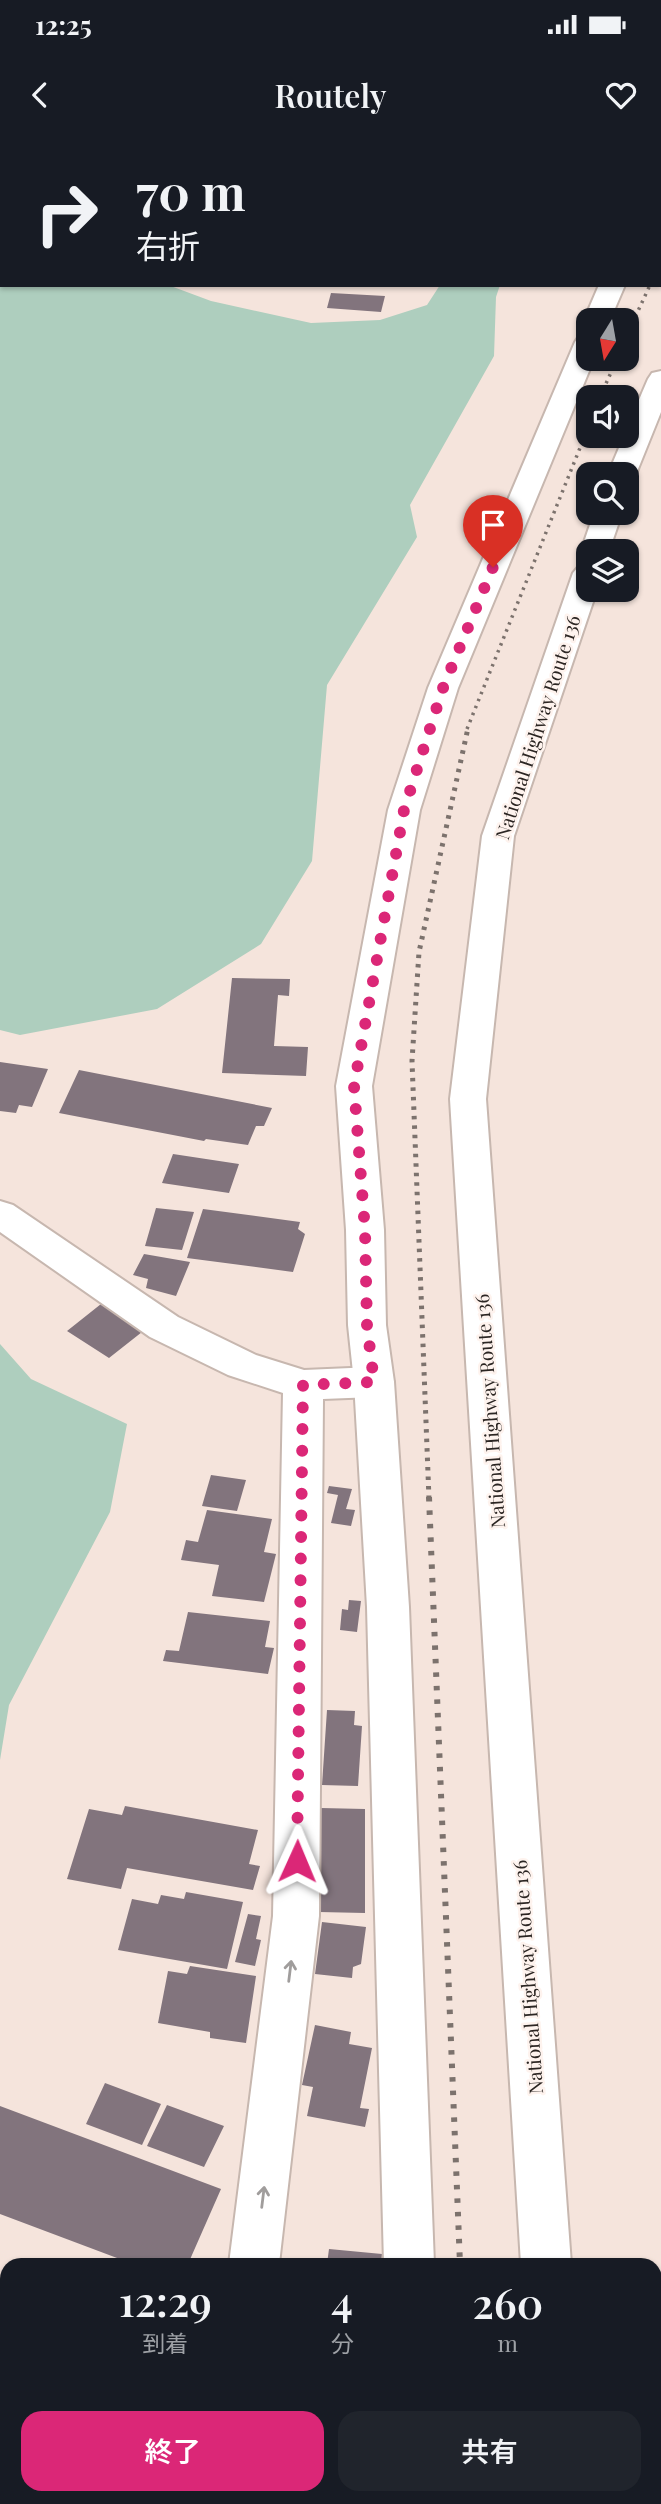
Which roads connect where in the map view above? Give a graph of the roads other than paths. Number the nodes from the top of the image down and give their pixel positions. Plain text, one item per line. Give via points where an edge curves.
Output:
1 (611, 287) edge
2 (602, 308) edge
3 (576, 371) edge
4 (661, 379) edge
5 (627, 462) edge
6 (578, 602) edge
7 (0, 1214) edge
8 (374, 1382) junction
9 (303, 1385) junction
10 (255, 2258) edge
11 (409, 2258) edge
12 (546, 2258) edge

1 - 2 main road
3 - 8 main road via 443,688 404,810 354,1086
4 - 5 main road
6 - 12 main road, National Highway Route 136 via 498,836 468,1099
7 - 9 main road via 164,1327 242,1365
8 - 9 main road
8 - 11 main road via 388,1607
10 -> 9 main road via 296,1916

